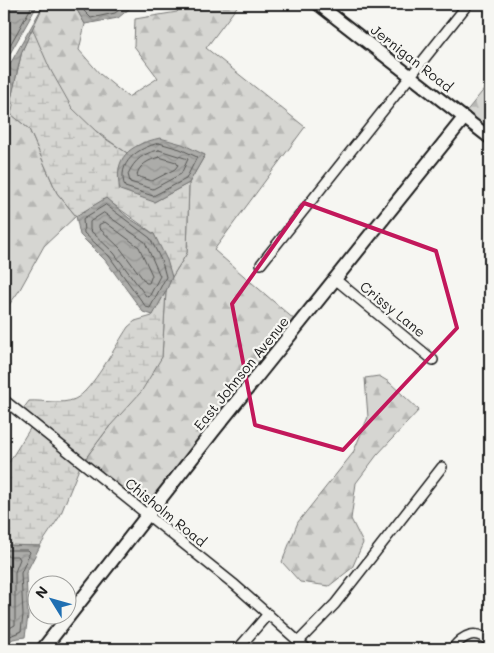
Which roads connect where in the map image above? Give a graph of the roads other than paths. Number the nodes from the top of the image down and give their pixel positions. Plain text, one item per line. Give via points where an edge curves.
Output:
1 (318, 4) edge
2 (468, 4) edge
3 (410, 75) junction
4 (464, 118) junction
5 (490, 138) edge
6 (261, 264) dead end
7 (335, 279) junction
8 (433, 360) dead end
9 (4, 400) edge
10 (442, 467) dead end
11 (148, 515) junction
12 (268, 614) junction
13 (298, 642) junction
14 (490, 643) edge
15 (44, 649) edge
16 (238, 649) edge
17 (307, 649) edge
18 (452, 649) edge

1 - 3 street, Jernigan Road
2 - 3 street
3 - 4 street, Jernigan Road
3 - 6 street
4 - 5 street, Jernigan Road
4 - 7 main road, East Johnson Avenue
7 - 8 street, Crissy Lane
7 - 11 main road, East Johnson Avenue
9 - 11 street, Chisholm Road
10 - 13 street via 335,604
11 - 12 street, Chisholm Road
11 - 15 main road, East Johnson Avenue
12 - 13 street, Chisholm Road
12 - 16 street
13 - 17 street, Chisholm Road
14 - 18 street via 482,636 470,634

